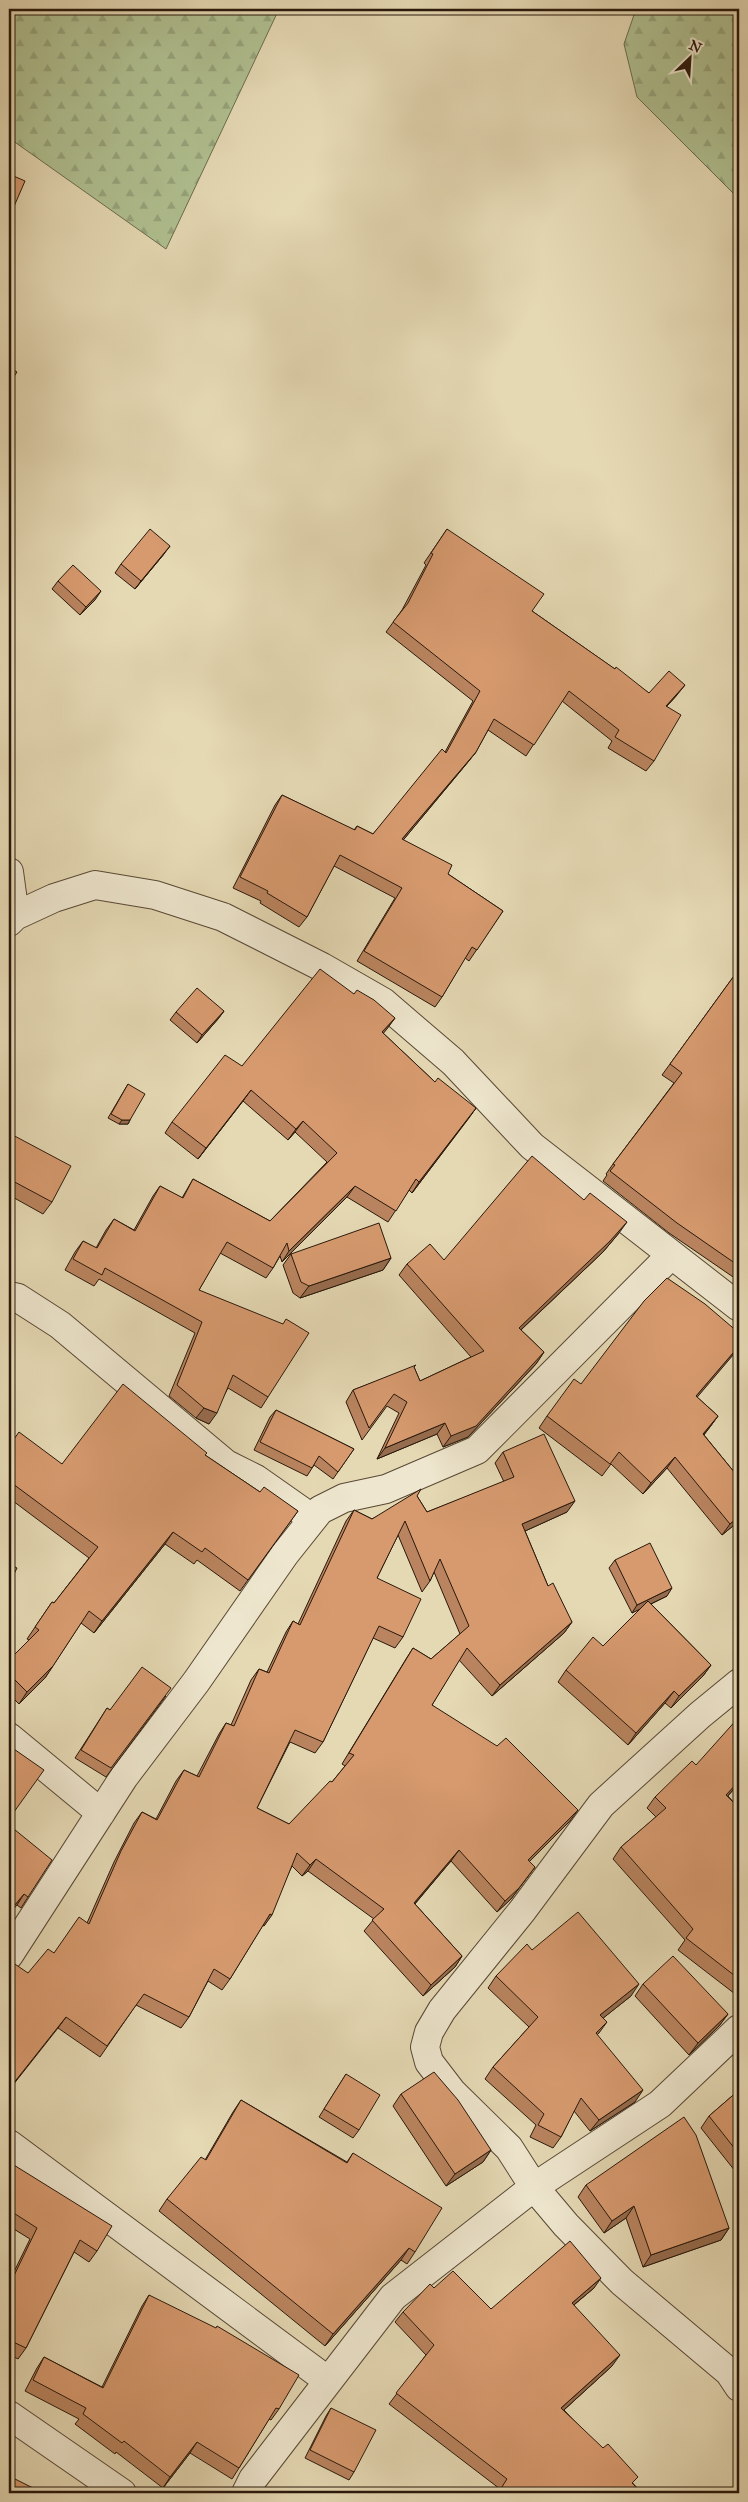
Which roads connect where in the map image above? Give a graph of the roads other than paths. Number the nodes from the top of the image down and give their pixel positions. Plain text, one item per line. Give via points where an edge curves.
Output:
1 (9, 872) edge
2 (12, 919) edge
3 (670, 1255) junction
4 (9, 1296) edge
5 (739, 1306) edge
6 (313, 1520) junction
7 (739, 1683) edge
8 (9, 1737) edge
9 (101, 1813) junction
10 (9, 1955) edge
11 (739, 2029) edge
12 (9, 2144) edge
13 (534, 2187) junction
14 (327, 2380) junction
15 (739, 2387) edge
16 (9, 2416) edge
17 (122, 2493) edge
18 (246, 2493) edge

1 - 2 street
2 - 3 street via 54,898 95,885 146,894 223,916 383,1002 454,1062 532,1146
3 - 5 street
3 - 6 street via 477,1450 386,1489 344,1498 320,1510
4 - 6 street via 18,1298 60,1325 226,1464 256,1479
6 - 9 street
7 - 13 street via 601,1805 522,1911 442,2010 429,2032 425,2046 429,2062 452,2092 509,2148
8 - 9 street
9 - 10 street
11 - 13 street via 660,2104
12 - 14 street
13 - 14 street via 393,2297
13 - 15 street via 622,2282 729,2372
14 - 18 street
16 - 17 street

